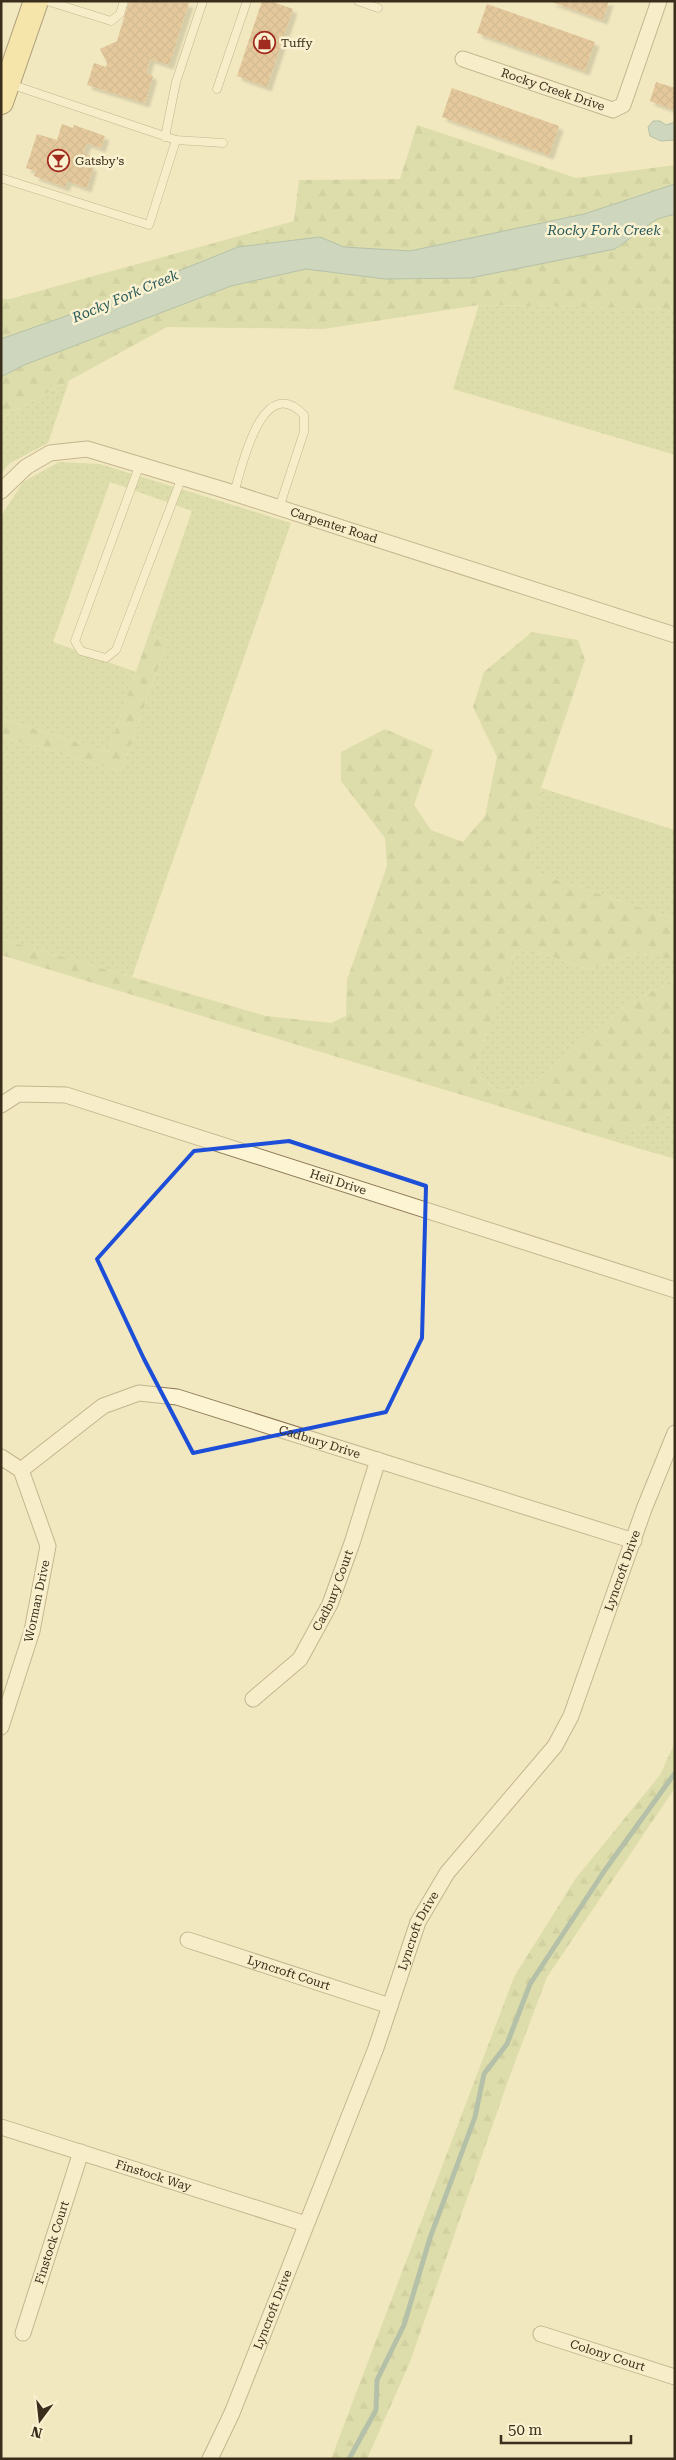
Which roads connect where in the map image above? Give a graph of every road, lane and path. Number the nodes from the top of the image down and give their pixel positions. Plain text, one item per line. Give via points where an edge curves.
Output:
1 (36, 1) edge
2 (47, 1) edge
3 (124, 1) edge
4 (203, 1) edge
5 (247, 1) edge
6 (358, 1) edge
7 (659, 1) edge
8 (378, 8) dead end
9 (463, 59) dead end
10 (217, 89) dead end
11 (4, 92) edge
12 (165, 137) junction
13 (176, 140) junction
14 (222, 143) dead end
15 (1, 178) edge
16 (140, 464) junction
17 (182, 477) junction
18 (1, 491) edge
19 (234, 493) junction
20 (279, 508) junction
21 (675, 635) edge
22 (1, 1104) edge
23 (675, 1290) edge
24 (675, 1433) edge
25 (1, 1457) edge
26 (378, 1460) junction
27 (21, 1470) junction
28 (634, 1541) junction
29 (253, 1699) dead end
30 (1, 1727) edge
31 (188, 1940) dead end
32 (390, 2006) junction
33 (1, 2127) edge
34 (81, 2152) junction
35 (306, 2224) junction
36 (23, 2333) dead end
37 (541, 2334) dead end
38 (675, 2377) edge
39 (210, 2459) edge

1 - 11 main road
2 - 3 lane via 111,21 120,14
4 - 12 lane via 176,82
5 - 10 lane
6 - 8 lane
7 - 9 street, Rocky Creek Drive via 623,105 618,109 612,110
11 - 12 lane
12 - 13 lane
13 - 14 lane
13 - 15 lane via 150,225
16 - 17 street, Carpenter Road
16 - 17 lane via 75,641 81,650 106,658 116,650
16 - 18 street, Carpenter Road via 87,449 50,453 26,467
17 - 19 street, Carpenter Road
19 - 20 street, Carpenter Road
19 - 20 lane via 258,422 268,409 275,406 296,406 304,415 304,432
20 - 21 street, Carpenter Road
22 - 23 street, Heil Drive via 18,1094 66,1095
24 - 28 street, Lyncroft Drive
25 - 27 street
26 - 27 street, Cadbury Drive via 177,1397 139,1392 103,1406
26 - 28 street, Cadbury Drive
26 - 29 street, Cadbury Court via 330,1604 300,1659
27 - 30 street, Worman Drive via 48,1546 32,1631
28 - 32 street, Lyncroft Drive via 572,1716 555,1746 447,1873 418,1922
31 - 32 street, Lyncroft Court
32 - 35 street, Lyncroft Drive
33 - 34 street, Finstock Way
34 - 35 street, Finstock Way
34 - 36 street, Finstock Court
35 - 39 street, Lyncroft Drive via 232,2414
37 - 38 street, Colony Court

